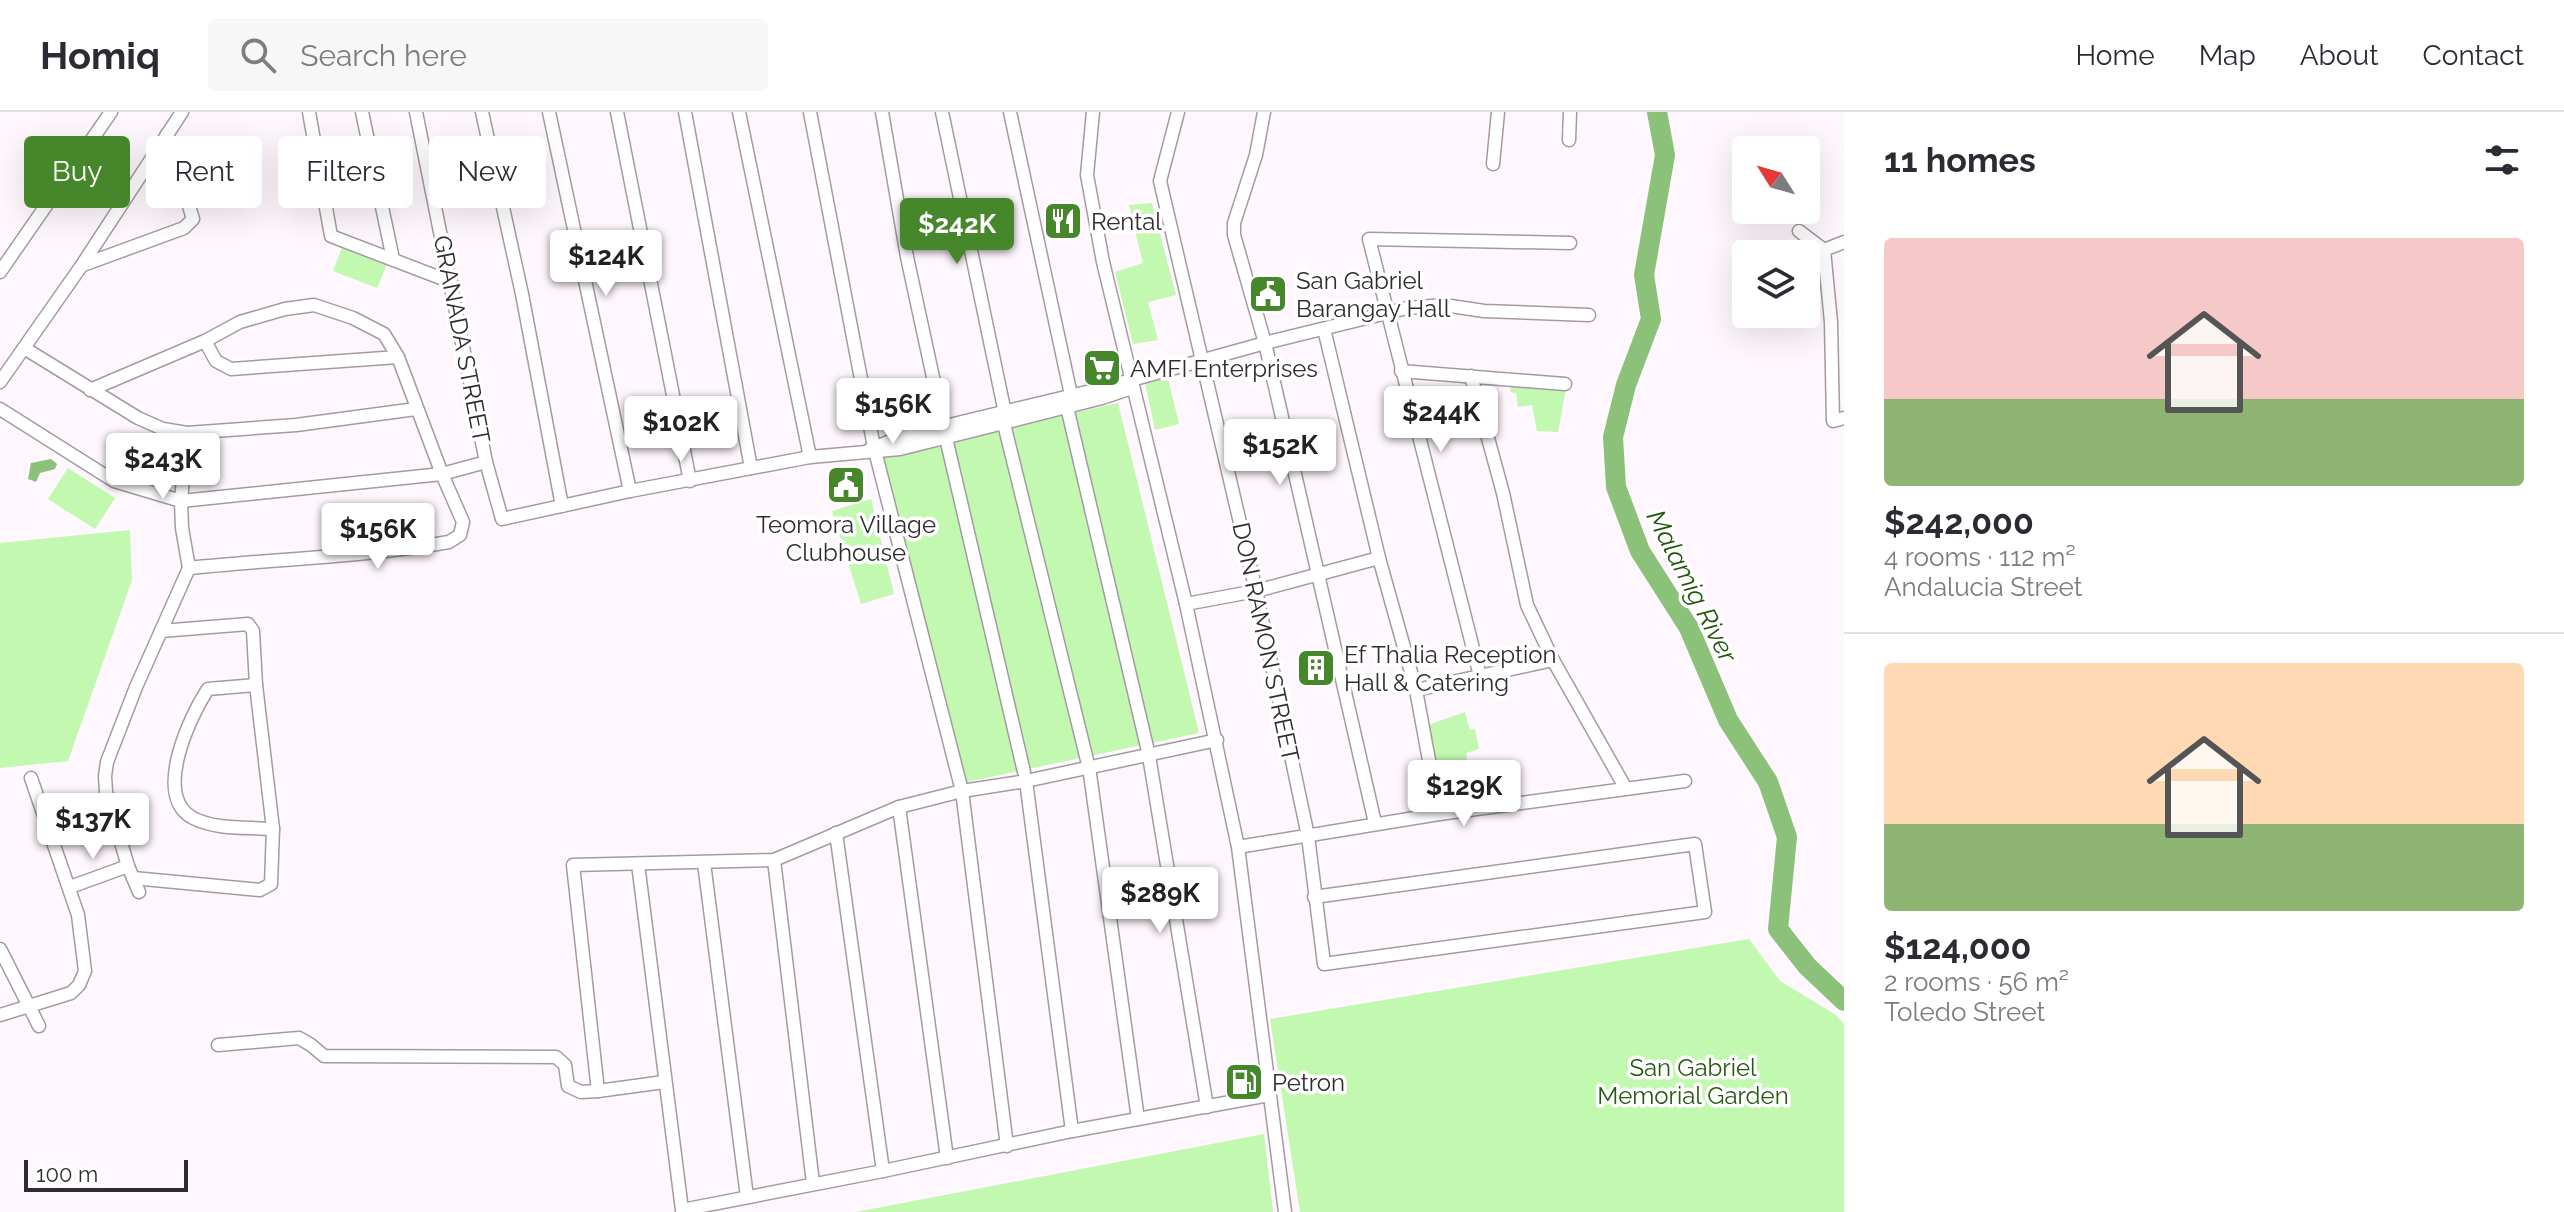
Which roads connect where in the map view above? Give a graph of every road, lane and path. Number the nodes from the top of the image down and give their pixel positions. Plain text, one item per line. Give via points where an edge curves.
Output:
1 (111, 112) edge
2 (182, 112) edge
3 (309, 112) edge
4 (362, 112) edge
5 (416, 112) edge
6 (482, 112) edge
7 (549, 112) edge
8 (617, 112) edge
9 (685, 112) edge
10 (739, 112) edge
11 (810, 112) edge
12 (882, 112) edge
13 (942, 112) edge
14 (1010, 112) edge
15 (1093, 112) edge
16 (1178, 112) edge
17 (1264, 112) edge
18 (1498, 112) edge
19 (1570, 112) edge
20 (167, 134) junction
21 (1569, 140) dead end
22 (1493, 164) dead end
23 (1799, 231) dead end
24 (1844, 242) edge
25 (1570, 243) dead end
26 (1824, 250) junction
27 (393, 259) junction
28 (82, 265) junction
29 (0, 272) edge
30 (451, 282) junction
31 (1387, 314) junction
32 (1589, 315) dead end
33 (1838, 321) edge
34 (1324, 329) junction
35 (205, 341) junction
36 (1265, 343) junction
37 (24, 348) junction
38 (398, 357) junction
39 (1202, 361) junction
40 (1401, 371) junction
41 (1839, 371) edge
42 (1471, 376) junction
43 (0, 382) edge
44 (1131, 384) junction
45 (1565, 384) dead end
46 (90, 390) junction
47 (1069, 401) junction
48 (0, 409) edge
49 (416, 409) junction
50 (1005, 418) junction
51 (1844, 418) edge
52 (187, 433) junction
53 (945, 433) junction
54 (872, 450) junction
55 (810, 457) junction
56 (486, 462) junction
57 (751, 468) junction
58 (442, 474) junction
59 (690, 481) junction
60 (630, 491) junction
61 (181, 501) junction
62 (562, 506) junction
63 (1379, 558) junction
64 (189, 568) junction
65 (1319, 573) junction
66 (1256, 591) junction
67 (1186, 604) junction
68 (161, 631) junction
69 (1553, 660) junction
70 (1480, 676) junction
71 (256, 685) junction
72 (1416, 690) junction
73 (1217, 740) junction
74 (1148, 752) junction
75 (1088, 763) junction
76 (1025, 776) junction
77 (31, 778) dead end
78 (1685, 781) dead end
79 (1625, 787) junction
80 (962, 791) junction
81 (899, 807) junction
82 (1439, 814) junction
83 (1375, 823) junction
84 (273, 829) junction
85 (836, 833) junction
86 (1308, 836) junction
87 (1238, 847) junction
88 (774, 860) junction
89 (704, 863) junction
90 (638, 864) junction
91 (131, 872) junction
92 (70, 887) junction
93 (139, 892) dead end
94 (1314, 897) junction
95 (0, 949) edge
96 (28, 1007) junction
97 (0, 1015) edge
98 (39, 1026) dead end
99 (218, 1045) dead end
100 (664, 1082) junction
101 (598, 1091) junction
102 (1269, 1095) junction
103 (1207, 1107) junction
104 (1138, 1119) junction
105 (1072, 1131) junction
106 (1007, 1146) junction
107 (947, 1158) junction
108 (883, 1171) junction
109 (813, 1183) junction
110 (747, 1197) junction
111 (1285, 1212) edge

1 - 29 street
2 - 20 street
3 - 27 street via 331,236
4 - 27 street
5 - 30 street, GRANADA STREET
6 - 62 street
7 - 60 street
8 - 59 street
9 - 57 street
10 - 55 street
11 - 54 street
12 - 53 street
13 - 50 street
14 - 47 street
15 - 44 street via 1087,175
16 - 39 street, DON RAMON STREET via 1160,181
17 - 36 street via 1234,235
18 - 22 street
19 - 21 street
20 - 28 street
20 - 28 street via 193,219 184,228
23 - 26 street
24 - 26 street
25 - 31 street via 1369,239
26 - 33 street
27 - 30 street
28 - 37 street
30 - 56 street, GRANADA STREET
31 - 32 street via 1426,305
31 - 34 street
31 - 40 street
33 - 41 street
34 - 36 street
34 - 63 street
35 - 38 street via 216,361 231,369
35 - 38 street via 240,322 314,305 384,334
35 - 46 street
36 - 39 street
36 - 65 street
37 - 43 street
37 - 46 street
38 - 49 street
39 - 44 street
39 - 66 street, DON RAMON STREET
40 - 42 street
40 - 70 street
41 - 51 street via 1833,421
42 - 45 street
42 - 69 street via 1524,594
44 - 47 street
44 - 67 street
46 - 52 street via 138,418
47 - 50 street
47 - 74 street
48 - 61 street via 114,481
49 - 52 street
49 - 58 street
50 - 53 street
50 - 75 street
52 - 61 street
53 - 54 street via 900,449
53 - 76 street
54 - 55 street
54 - 80 street
55 - 57 street
56 - 58 street
56 - 62 street, GRANADA STREET via 502,519
57 - 59 street
58 - 61 street
58 - 64 street via 463,522 460,535 449,542
59 - 60 street
60 - 62 street
61 - 64 street
63 - 65 street
63 - 72 street
64 - 68 street
65 - 66 street
65 - 83 street
66 - 67 street
66 - 86 street, DON RAMON STREET
67 - 73 street
68 - 71 street via 248,624 253,631
68 - 91 street via 107,762 106,792
69 - 70 street
69 - 79 street
70 - 72 street
71 - 84 street
71 - 84 street via 208,689 179,748 174,783 179,806 192,818
72 - 82 street
73 - 74 street
73 - 87 street
74 - 75 street
74 - 103 street
75 - 76 street
75 - 104 street
76 - 80 street
76 - 105 street
77 - 92 street
78 - 79 street
79 - 82 street
80 - 81 street
80 - 106 street
81 - 85 street
81 - 107 street
82 - 83 street
83 - 86 street
84 - 91 street via 271,884 265,889
85 - 88 street
85 - 108 street
86 - 87 street
86 - 94 street, DON RAMON STREET
87 - 102 street
88 - 89 street
88 - 109 street
89 - 90 street
89 - 110 street
90 - 100 street
90 - 101 street via 573,865
91 - 92 street
91 - 93 street
92 - 96 street via 83,978 71,993
94 - 94 street, DON RAMON STREET via 1695,844 1705,912 1324,964
95 - 96 street
96 - 97 street
96 - 98 street
99 - 101 street via 299,1038 324,1056 556,1057 565,1065 568,1086
100 - 101 street
100 - 110 street via 682,1210
102 - 103 street
102 - 111 street
103 - 104 street
104 - 105 street
105 - 106 street
106 - 107 street
107 - 108 street
108 - 109 street
109 - 110 street

